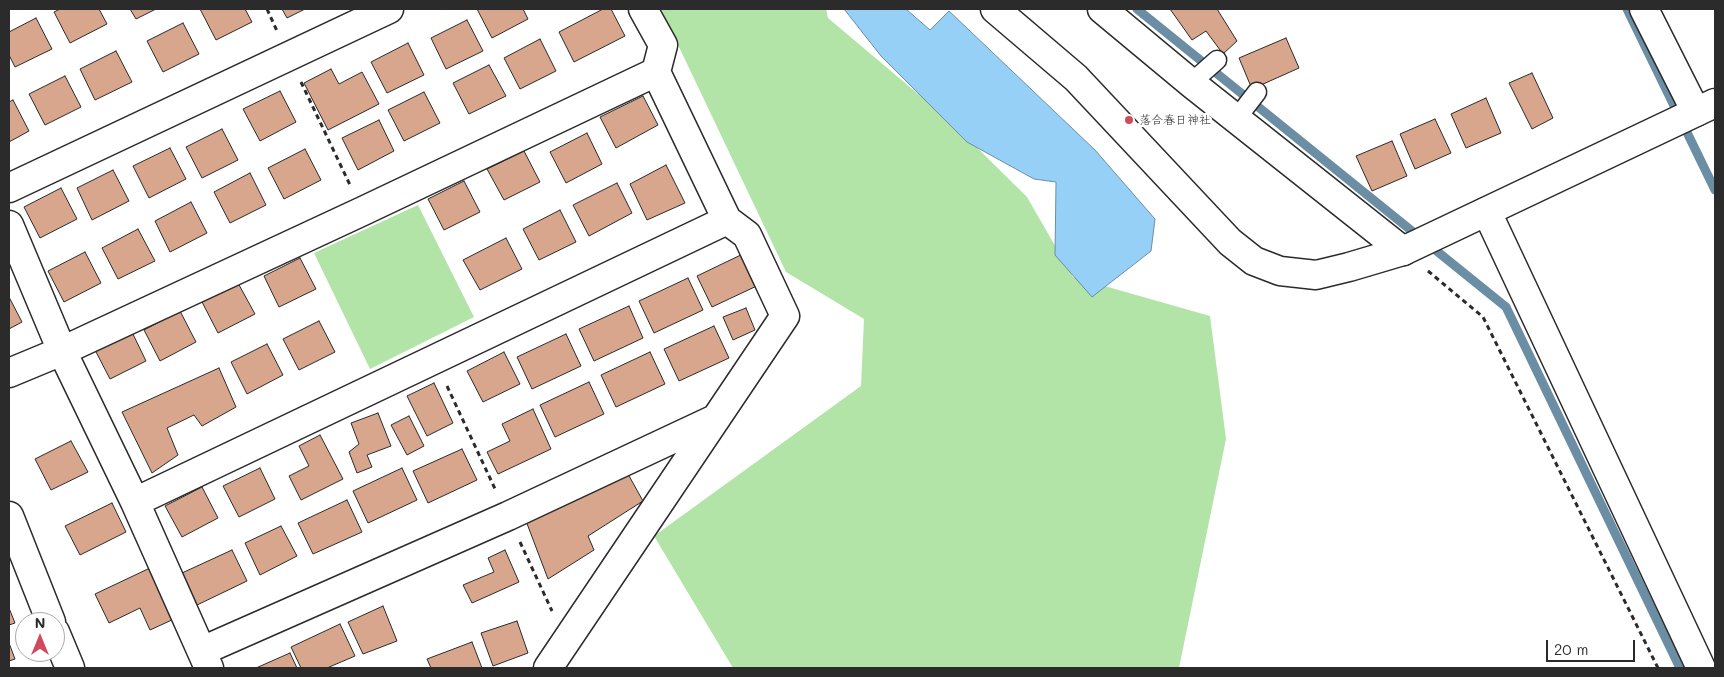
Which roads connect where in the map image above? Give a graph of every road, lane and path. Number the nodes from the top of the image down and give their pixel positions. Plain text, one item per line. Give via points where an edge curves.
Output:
1 (267, 9) edge
2 (389, 9) edge
3 (643, 9) edge
4 (995, 9) edge
5 (1102, 9) edge
6 (1644, 9) edge
7 (289, 56) junction
8 (1217, 60) dead end
9 (656, 72) junction
10 (1191, 83) junction
11 (1257, 92) dead end
12 (1706, 107) edge
13 (1237, 118) junction
14 (9, 188) edge
15 (363, 211) junction
16 (1487, 212) junction
17 (726, 220) junction
18 (9, 225) edge
19 (1403, 251) junction
20 (62, 351) junction
21 (9, 373) edge
22 (715, 419) junction
23 (135, 502) junction
24 (9, 516) edge
25 (47, 612) edge
26 (65, 656) edge
27 (206, 660) edge
28 (70, 668) edge
29 (548, 668) edge
30 (1658, 668) edge
31 (1701, 668) edge

1 - 7 path
2 - 7 street
3 - 9 street via 663,45
4 - 19 street via 1076,78 1230,242 1254,261 1280,271 1316,274
5 - 10 street
6 - 12 street
7 - 14 street
7 - 15 path
8 - 10 lane
9 - 15 street
9 - 17 street
10 - 13 street
11 - 13 lane
12 - 16 street
13 - 19 street
15 - 20 street
16 - 19 street
16 - 31 street
17 - 22 street via 747,235 785,316
17 - 23 street
18 - 20 street
19 - 30 path via 1483,317
20 - 21 street
20 - 23 street
22 - 27 street
22 - 29 street
23 - 27 street
24 - 25 street
26 - 28 street

